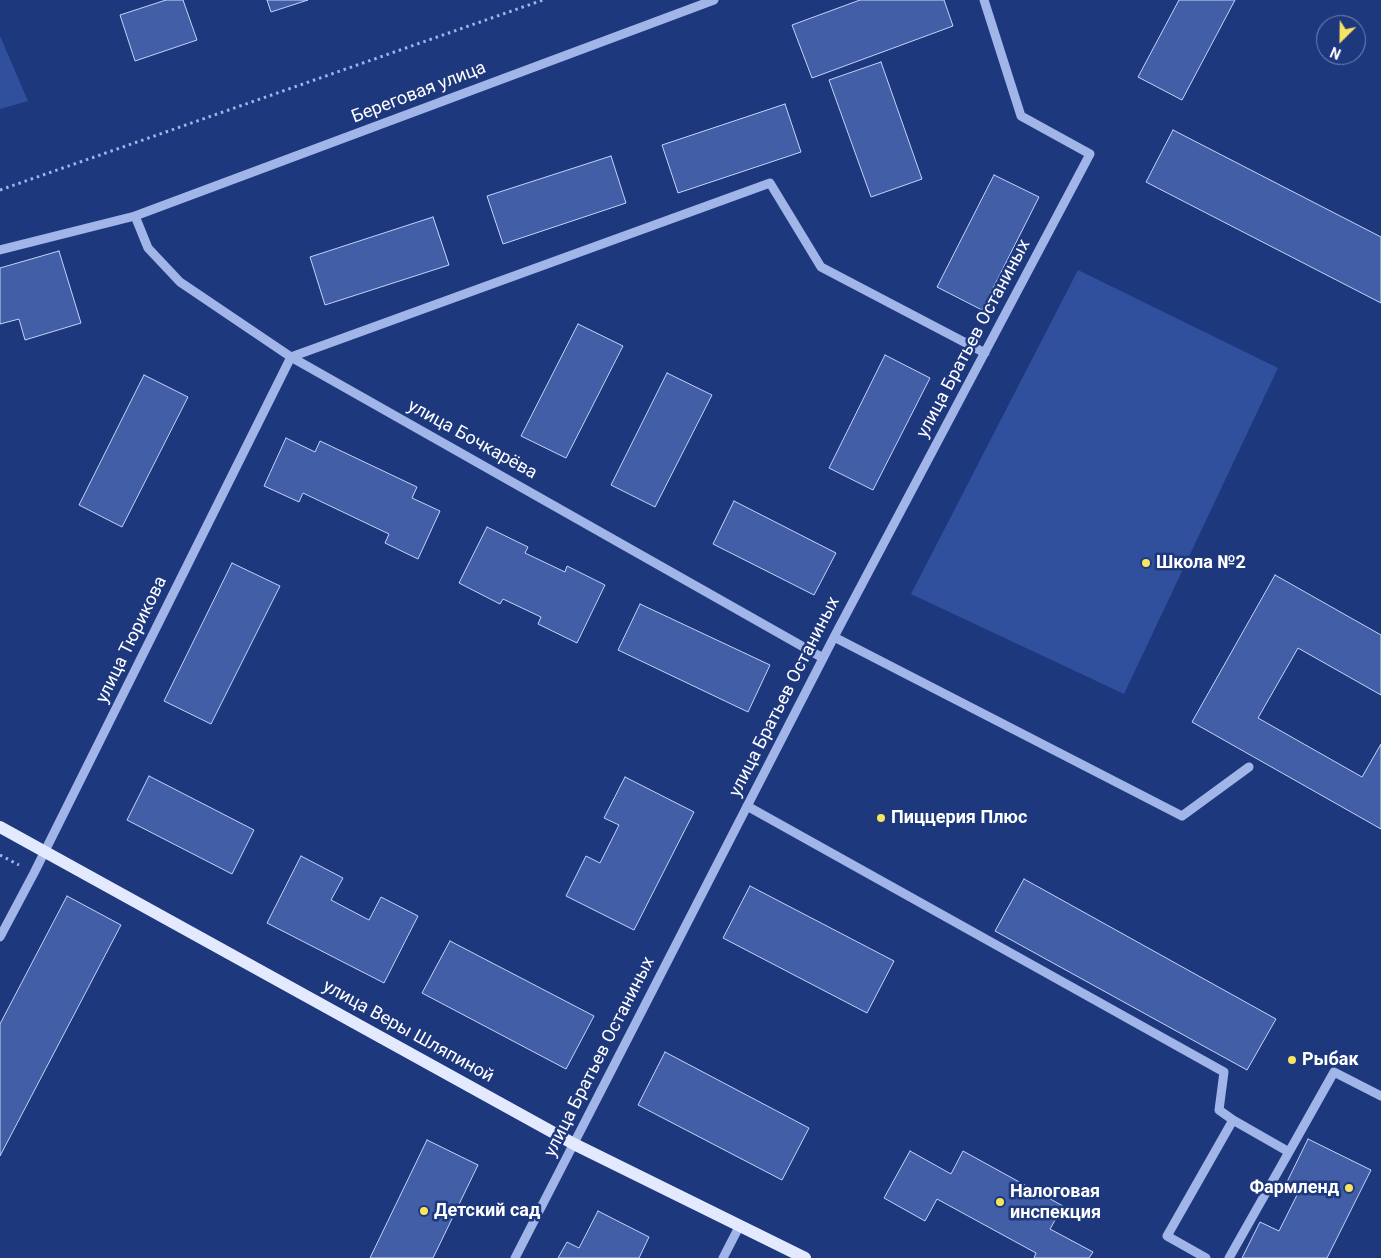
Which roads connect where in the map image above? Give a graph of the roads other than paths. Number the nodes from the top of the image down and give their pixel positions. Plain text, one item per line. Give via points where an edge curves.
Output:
1 (714, 0) edge
2 (984, 0) edge
3 (135, 216) junction
4 (0, 250) edge
5 (985, 353) junction
6 (291, 357) junction
7 (834, 637) junction
8 (823, 658) junction
9 (1249, 767) dead end
10 (747, 806) junction
11 (0, 827) edge
12 (45, 852) junction
13 (0, 937) edge
14 (1381, 1096) edge
15 (1233, 1120) junction
16 (574, 1144) junction
17 (1289, 1152) junction
18 (740, 1225) junction
19 (515, 1258) edge
20 (723, 1258) edge
21 (804, 1258) edge
22 (1206, 1258) edge
23 (1229, 1258) edge

1 - 3 street, Береговая улица
2 - 5 street, улица Братьев Останиных via 1021,116 1090,154
3 - 4 street, Береговая улица
3 - 6 street, улица Бочкарёва via 148,248 180,282
5 - 6 street via 821,267 770,183
5 - 7 street, улица Братьев Останиных
6 - 8 street, улица Бочкарёва
6 - 12 street, улица Тюрикова
7 - 8 street, улица Братьев Останиных
7 - 9 street via 1182,816
8 - 10 street, улица Братьев Останиных
10 - 15 street via 1224,1072 1219,1110
10 - 16 street, улица Братьев Останиных
11 - 12 main road, улица Веры Шляпиной
12 - 13 street, улица Тюрикова
12 - 16 main road, улица Веры Шляпиной
14 - 17 street via 1334,1072
15 - 17 street
15 - 22 street via 1167,1236
16 - 18 main road, улица Веры Шляпиной
16 - 19 street, улица Братьев Останиных
17 - 23 street
18 - 20 street
18 - 21 main road, улица Веры Шляпиной

